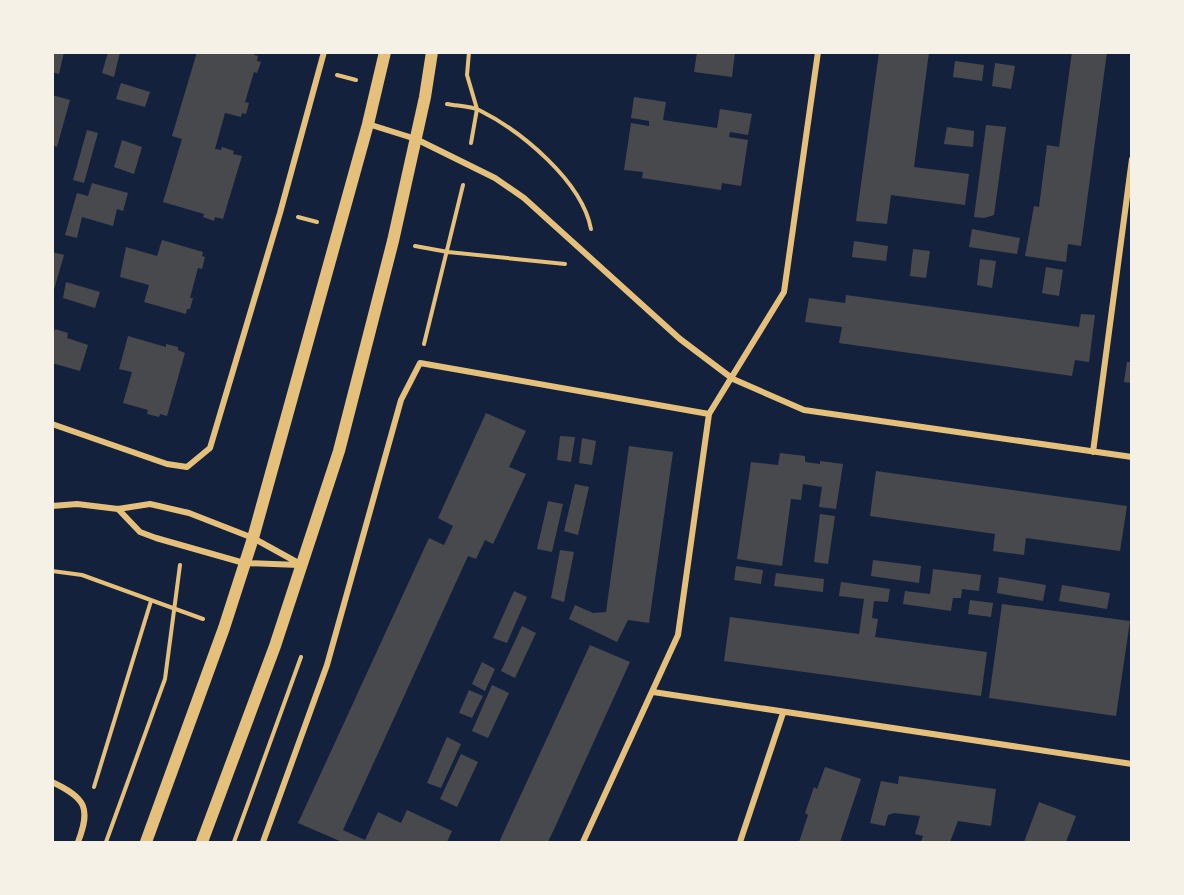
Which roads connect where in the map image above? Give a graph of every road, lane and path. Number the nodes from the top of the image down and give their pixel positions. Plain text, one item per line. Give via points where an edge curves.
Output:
1 (324, 52) edge
2 (386, 52) edge
3 (432, 52) edge
4 (818, 52) edge
5 (319, 70) junction
6 (379, 85) junction
7 (425, 97) junction
8 (368, 124) junction
9 (416, 139) junction
10 (1131, 159) edge
11 (280, 213) junction
12 (339, 228) junction
13 (393, 241) junction
14 (448, 252) junction
15 (598, 266) junction
16 (420, 363) junction
17 (732, 379) junction
18 (709, 414) junction
19 (52, 424) edge
20 (1093, 452) junction
21 (1131, 457) edge
22 (52, 506) edge
23 (118, 509) junction
24 (253, 538) junction
25 (244, 563) junction
26 (302, 566) junction
27 (52, 571) edge
28 (151, 601) junction
29 (301, 657) dead end
30 (653, 692) junction
31 (783, 713) junction
32 (1131, 764) edge
33 (52, 782) edge
34 (84, 806) junction
35 (78, 843) edge
36 (106, 843) edge
37 (146, 843) edge
38 (202, 843) edge
39 (234, 843) edge
40 (263, 843) edge
41 (583, 843) edge
42 (740, 843) edge

1 - 5 street
2 - 6 main road
3 - 7 main road
4 - 17 street via 784,292
5 - 6 path
5 - 11 street
6 - 8 main road
7 - 9 main road
7 - 15 path via 477,109 545,158 574,191 590,223
8 - 9 street
8 - 12 main road
9 - 13 main road
9 - 15 street via 495,178 524,198
10 - 20 street
11 - 12 path
11 - 19 street via 210,448 187,467 167,464
12 - 24 main road
13 - 14 path
13 - 26 main road via 339,451
14 - 15 path
14 - 16 path
15 - 17 street
16 - 18 street
16 - 40 street via 401,400 327,664
17 - 18 street
17 - 20 street via 804,410
18 - 30 street via 678,635
20 - 21 street
22 - 23 street via 76,504
23 - 24 street via 150,504 189,513
23 - 25 street via 140,532
24 - 25 main road
24 - 26 street
25 - 26 street
25 - 37 main road
26 - 38 main road
27 - 28 path via 82,576
28 - 34 path via 96,784
28 - 36 path via 173,608 165,679
29 - 39 path
30 - 31 street
30 - 41 street
31 - 32 street
31 - 42 street
33 - 34 street via 71,791
34 - 35 street via 86,821

